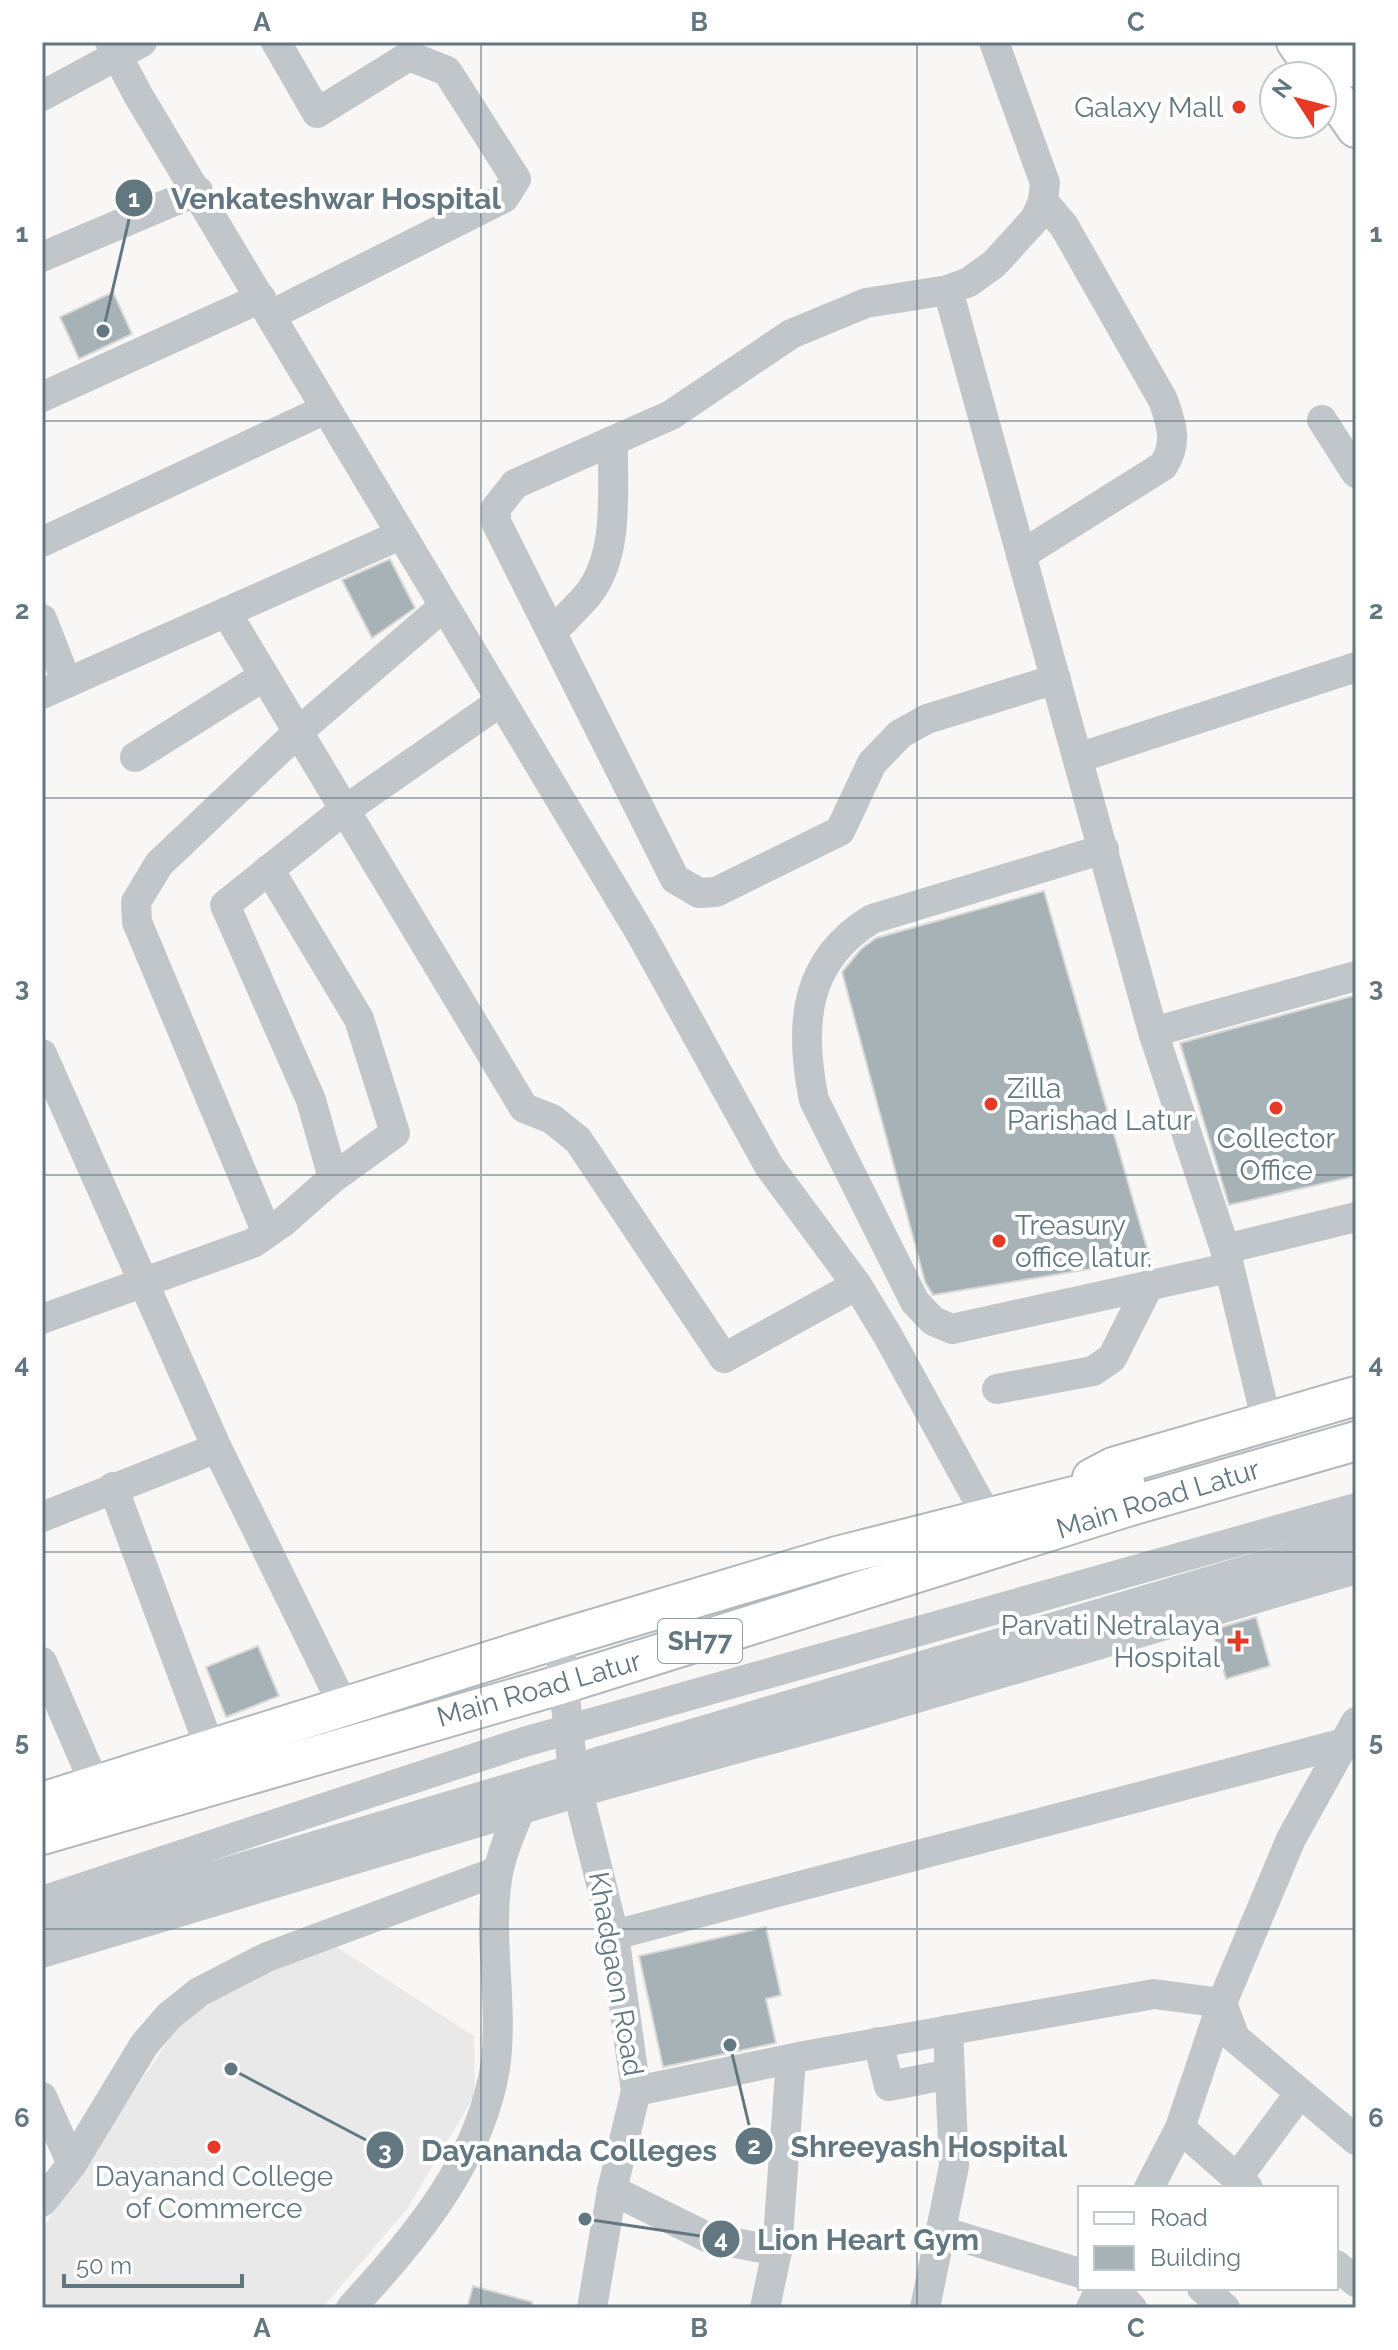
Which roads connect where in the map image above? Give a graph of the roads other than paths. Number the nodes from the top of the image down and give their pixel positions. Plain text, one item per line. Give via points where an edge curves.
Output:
1 (276, 42) edge
2 (994, 42) edge
3 (1296, 42) edge
4 (1338, 42) edge
5 (123, 47) edge
6 (1309, 60) edge
7 (1356, 68) edge
8 (42, 96) edge
9 (1338, 102) edge
10 (1356, 128) edge
11 (198, 191) junction
12 (1043, 201) junction
13 (42, 257) edge
14 (948, 290) junction
15 (266, 307) junction
16 (42, 397) edge
17 (326, 409) junction
18 (1322, 420) dead end
19 (613, 441) junction
20 (1356, 473) edge
21 (400, 535) junction
22 (42, 542) edge
23 (1021, 555) junction
24 (443, 607) junction
25 (226, 612) junction
26 (42, 619) edge
27 (552, 633) junction
28 (1356, 667) edge
29 (264, 676) junction
30 (1056, 679) junction
31 (54, 689) edge
32 (500, 702) junction
33 (298, 732) junction
34 (135, 757) dead end
35 (1078, 758) junction
36 (345, 810) junction
37 (1104, 849) junction
38 (269, 869) junction
39 (1356, 976) edge
40 (1153, 1032) junction
41 (42, 1054) edge
42 (52, 1108) edge
43 (333, 1178) junction
44 (1356, 1217) edge
45 (267, 1233) junction
46 (1226, 1259) junction
47 (141, 1281) junction
48 (857, 1285) junction
49 (1149, 1285) junction
50 (42, 1319) edge
51 (997, 1389) dead end
52 (1356, 1396) edge
53 (1356, 1422) edge
54 (1267, 1423) junction
55 (1356, 1441) edge
56 (217, 1448) junction
57 (1356, 1465) edge
58 (113, 1487) junction
59 (1356, 1508) edge
60 (43, 1514) edge
61 (988, 1518) junction
62 (1046, 1518) junction
63 (1356, 1538) edge
64 (1356, 1569) edge
65 (559, 1639) junction
66 (42, 1662) edge
67 (563, 1684) junction
68 (344, 1707) junction
69 (568, 1729) junction
70 (1352, 1732) edge
71 (210, 1748) junction
72 (576, 1782) junction
73 (95, 1785) junction
74 (42, 1802) edge
75 (520, 1810) junction
76 (42, 1835) edge
77 (498, 1871) junction
78 (42, 1901) edge
79 (42, 1927) edge
80 (614, 1935) junction
81 (42, 1953) edge
82 (1222, 2003) junction
83 (948, 2030) junction
84 (878, 2042) junction
85 (791, 2059) junction
86 (950, 2074) junction
87 (636, 2091) junction
88 (1300, 2093) junction
89 (42, 2097) edge
90 (1180, 2128) junction
91 (1356, 2140) edge
92 (72, 2164) junction
93 (1242, 2183) edge
94 (1150, 2186) edge
95 (612, 2190) junction
96 (42, 2202) edge
97 (941, 2231) junction
98 (777, 2251) junction
99 (1338, 2267) edge
100 (1078, 2272) edge
101 (1356, 2282) edge
102 (1100, 2290) edge
103 (1114, 2290) edge
104 (1204, 2290) edge
105 (351, 2308) edge
106 (592, 2308) edge
107 (765, 2308) edge
108 (925, 2308) edge
109 (1091, 2308) edge
110 (1132, 2308) edge
111 (1225, 2308) edge

1 - 15 street via 317,113 409,56 447,71 516,179 504,198
2 - 12 street via 1045,183
3 - 6 main road
4 - 7 main road
5 - 8 street
5 - 11 street via 138,95
9 - 10 main road
11 - 13 street
11 - 15 street
12 - 14 street via 1035,219 994,264
12 - 23 street via 1064,226 1163,400 1173,428 1172,453 1163,466
14 - 19 street via 866,303 802,329 671,415
14 - 23 street
15 - 16 street
15 - 17 street
17 - 21 street
17 - 22 street
18 - 20 street
19 - 27 street via 611,530 603,563 591,590
19 - 27 street via 515,484 496,508 496,522
21 - 24 street
21 - 25 street
23 - 30 street
24 - 32 street
24 - 33 street
25 - 29 street
25 - 31 street
26 - 31 street
27 - 30 street via 675,879 699,893 716,892 840,831 872,763 900,734 927,719
28 - 35 street
29 - 33 street
29 - 34 street
30 - 35 street
32 - 36 street
32 - 48 street via 641,934 769,1166
33 - 36 street
33 - 45 street via 159,864 136,902 137,922
35 - 37 street
36 - 38 street
36 - 48 street via 524,1108 552,1119 578,1140 724,1358
37 - 40 street
37 - 49 street via 872,919 855,929 827,956 812,990 807,1064 821,1113 915,1302 933,1321 952,1329
38 - 43 street via 225,905 311,1100
38 - 43 street via 359,1019 395,1133
39 - 40 street
40 - 46 street
41 - 42 street
42 - 47 street
43 - 45 street
44 - 46 street
45 - 47 street via 253,1243
46 - 49 street
46 - 54 street
47 - 50 street
47 - 56 street
48 - 61 street
49 - 51 street via 1112,1358 1093,1371
52 - 54 main road, SH77
53 - 62 main road, Main Road Latur / SH77
54 - 62 main road, SH77 via 1113,1467
55 - 62 main road, Main Road Latur / SH77
56 - 58 street
56 - 68 street
57 - 62 main road, SH77 via 1117,1530
58 - 60 street
58 - 71 street
59 - 69 street
61 - 62 main road, Main Road Latur / SH77
61 - 65 main road, Main Road Latur / SH77 via 837,1556
62 - 67 main road, Main Road Latur / SH77
63 - 72 street via 765,1710
64 - 72 street via 915,1699
65 - 67 street, Khadgaon Road
65 - 68 main road, Main Road Latur / SH77
66 - 73 street
67 - 69 street, Khadgaon Road
67 - 76 main road, Main Road Latur / SH77
68 - 71 main road, Main Road Latur / SH77
69 - 72 street, Khadgaon Road
69 - 78 street
70 - 80 street
70 - 82 street via 1291,1839
71 - 73 main road, Main Road Latur / SH77
72 - 75 street
72 - 79 street
72 - 80 street, Khadgaon Road
73 - 74 main road, Main Road Latur / SH77
75 - 77 street
75 - 81 street
77 - 92 street via 267,1957 199,1992 144,2045
77 - 105 street via 496,2058 486,2113 440,2200 401,2254
80 - 87 street, Khadgaon Road
82 - 83 street via 1154,1994
82 - 88 street via 1235,2038
82 - 90 street
83 - 84 street
83 - 86 street
84 - 85 street
84 - 86 street via 889,2086
85 - 87 street
85 - 98 street
86 - 97 street via 954,2166
87 - 95 street, Khadgaon Road
88 - 91 street
88 - 93 street
89 - 92 street
90 - 93 street
90 - 94 street
92 - 96 street
95 - 98 street via 709,2238
95 - 106 street, Khadgaon Road
97 - 100 street
97 - 108 street
98 - 107 street
99 - 101 street
102 - 109 street
103 - 110 street
104 - 111 street

